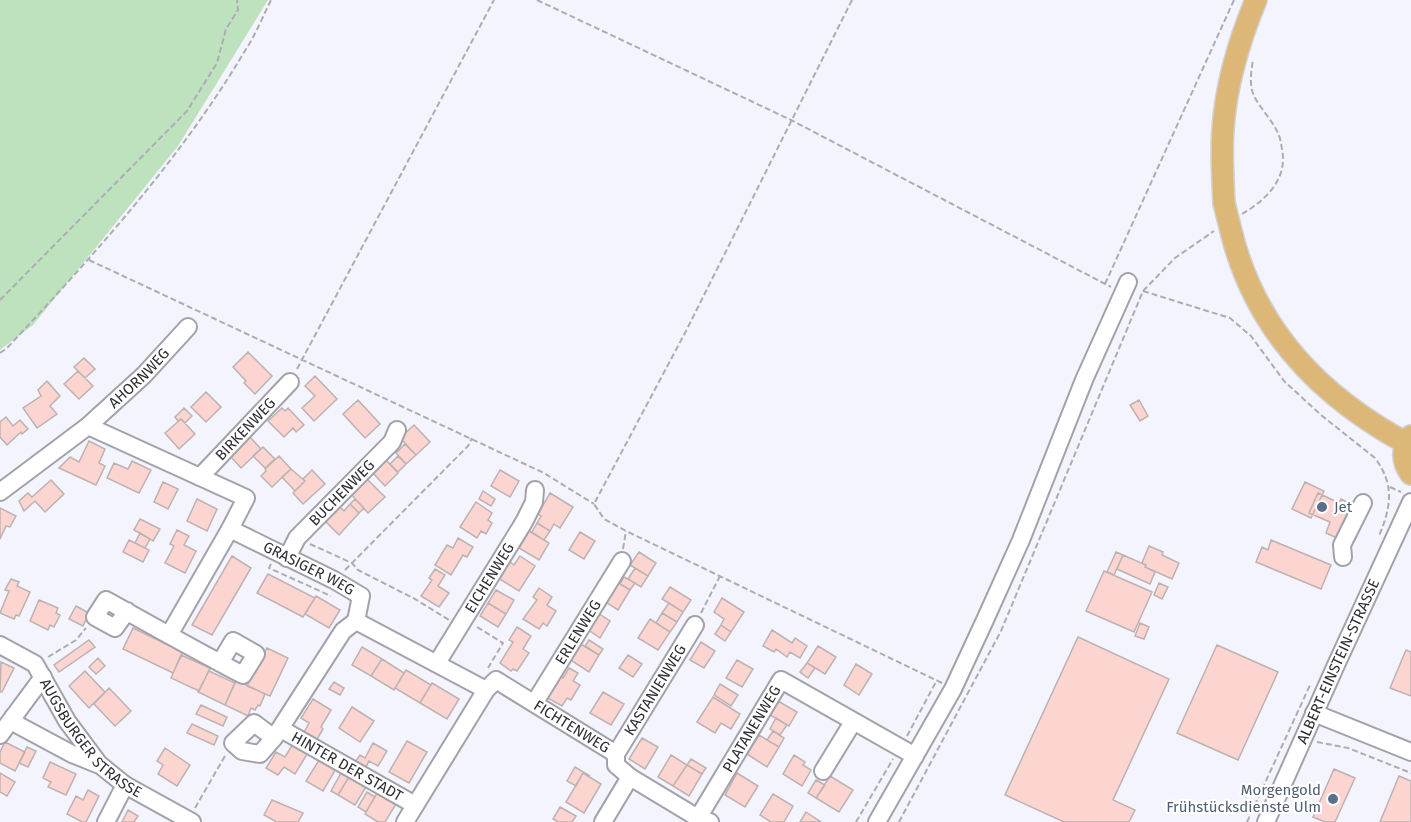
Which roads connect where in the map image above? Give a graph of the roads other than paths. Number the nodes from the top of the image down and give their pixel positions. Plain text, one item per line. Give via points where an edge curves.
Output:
1 (1256, 0) edge
2 (1131, 289) road end
3 (188, 327) dead end
4 (290, 382) dead end
5 (88, 426) junction
6 (397, 430) dead end
7 (1408, 440) edge
8 (1411, 474) edge
9 (200, 477) junction
10 (535, 490) dead end
11 (0, 492) edge
12 (1411, 502) edge
13 (1363, 503) dead end
14 (230, 529) junction
15 (1343, 557) dead end
16 (287, 558) junction
17 (622, 561) road end
18 (95, 617) road end
19 (356, 621) junction
20 (695, 625) road end
21 (169, 635) junction
22 (0, 645) edge
23 (220, 663) dead end
24 (437, 663) junction
25 (39, 671) junction
26 (486, 690) junction
27 (535, 702) junction
28 (1308, 715) junction
29 (13, 717) junction
30 (853, 722) junction
31 (277, 734) junction
32 (0, 735) edge
33 (1411, 752) edge
34 (616, 754) junction
35 (915, 756) junction
36 (99, 764) junction
37 (824, 771) dead end
38 (630, 777) junction
39 (125, 785) junction
40 (415, 805) junction
41 (704, 820) edge
42 (190, 821) edge
43 (106, 822) edge
44 (405, 822) edge
45 (603, 822) edge
46 (877, 822) edge
47 (1266, 822) edge

1 - 7 main road via 1225,107 1228,221 1238,256 1266,316 1309,374 1374,426
2 - 35 street via 985,620
3 - 5 street, AHORNWEG via 144,375
4 - 9 street, BIRKENWEG
5 - 9 street
5 - 11 street, AHORNWEG
6 - 16 street, BUCHENWEG via 392,441 297,538
7 - 8 main road via 1404,459
9 - 14 street via 246,498
10 - 24 street, EICHENWEG via 529,512
12 - 28 street, ALBERT-EINSTEIN-STRASSE
13 - 15 street via 1342,545
14 - 16 street, GRASIGER WEG
14 - 21 street
16 - 19 street, GRASIGER WEG via 361,596
17 - 27 street, ERLENWEG
18 - 21 street via 105,600
19 - 24 street, GRASIGER WEG
19 - 31 street via 343,631
20 - 34 street, KASTANIENWEG
21 - 23 street
22 - 25 street, AUGSBURGER STRASSE
24 - 26 street, GRASIGER WEG
25 - 29 street
25 - 36 street, AUGSBURGER STRASSE via 67,721
26 - 27 street, FICHTENWEG via 496,680
26 - 40 street, HINTER DER STADT
27 - 34 street, FICHTENWEG
28 - 33 street
28 - 47 street, ALBERT-EINSTEIN-STRASSE
29 - 32 street
29 - 36 street via 18,725
30 - 35 street, PLATANENWEG
30 - 37 street
30 - 41 street, PLATANENWEG via 781,680
31 - 31 street, HINTER DER STADT via 254,723 233,743 242,751 260,754
31 - 40 street, HINTER DER STADT
34 - 38 street, FICHTENWEG via 616,765
35 - 46 street
36 - 39 street, AUGSBURGER STRASSE
38 - 41 street, FICHTENWEG
38 - 45 street
39 - 42 street, AUGSBURGER STRASSE
39 - 43 street
40 - 44 street, HINTER DER STADT

